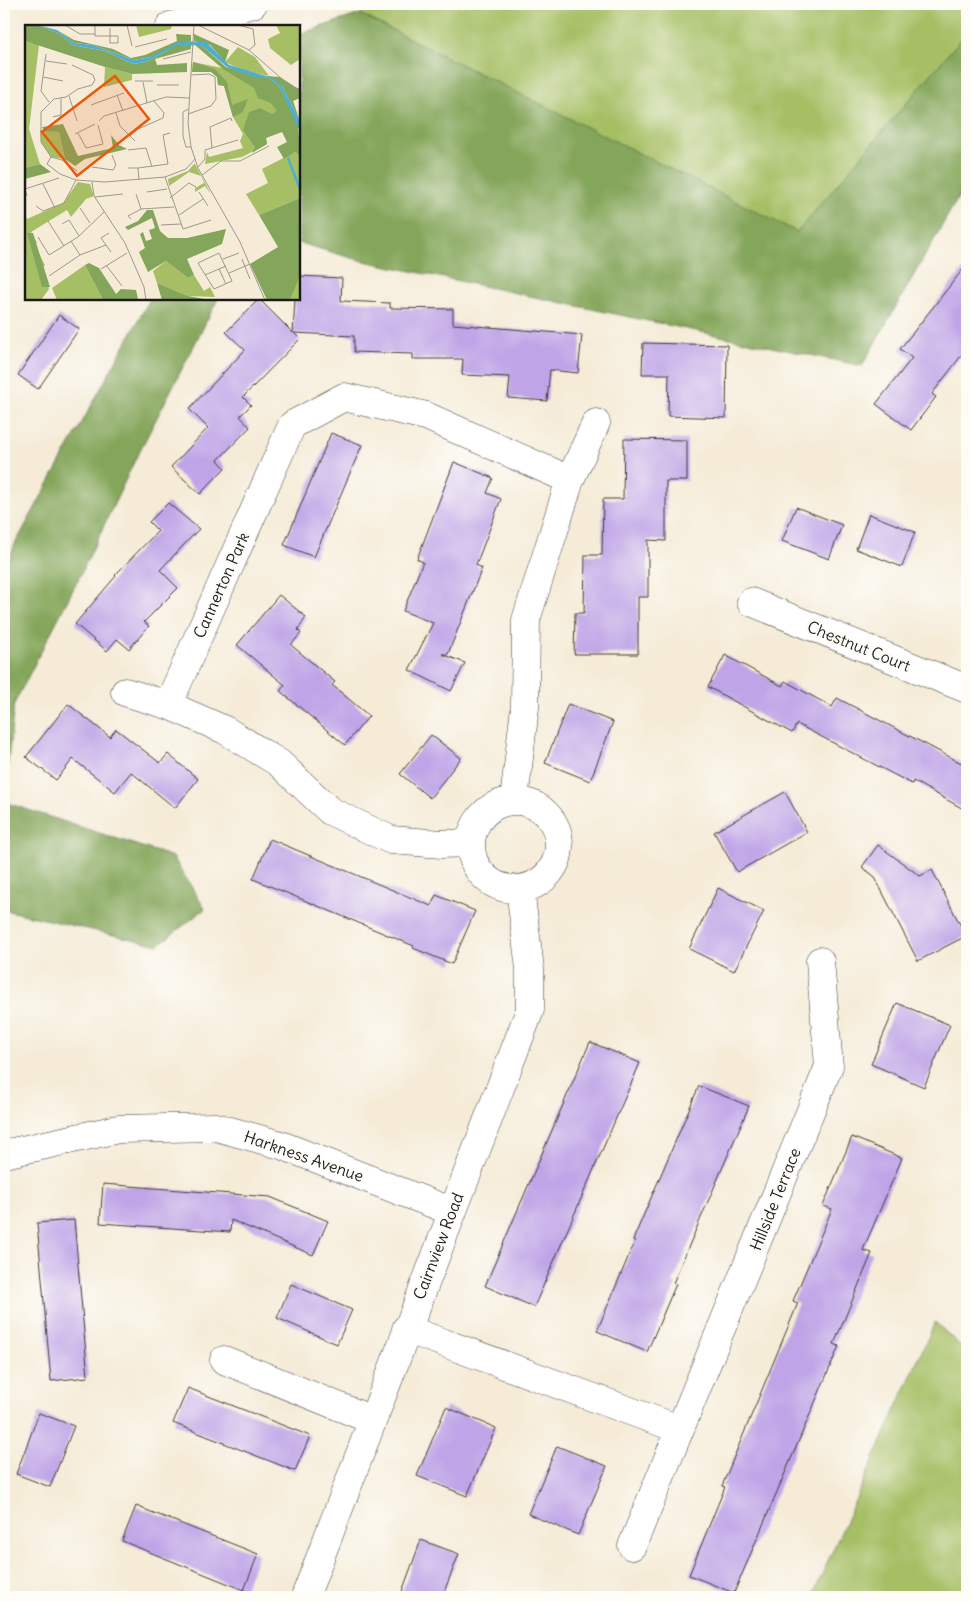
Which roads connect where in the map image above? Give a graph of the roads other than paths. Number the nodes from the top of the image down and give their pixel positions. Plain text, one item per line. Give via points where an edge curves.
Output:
1 (253, 4) edge
2 (174, 25) edge
3 (596, 423) dead end
4 (570, 480) junction
5 (751, 602) dead end
6 (967, 689) edge
7 (125, 692) dead end
8 (168, 705) junction
9 (514, 800) junction
10 (471, 843) junction
11 (520, 889) junction
12 (820, 961) dead end
13 (4, 1154) edge
14 (451, 1211) junction
15 (406, 1329) junction
16 (224, 1360) dead end
17 (372, 1420) junction
18 (679, 1429) junction
19 (632, 1546) dead end
20 (305, 1597) edge

1 - 2 street
3 - 4 street
4 - 8 street, Cannerton Park via 426,416 344,397 292,425
4 - 9 street via 526,620 525,706
5 - 6 street, Chestnut Court
7 - 8 street
8 - 10 street via 232,735 279,763 330,811 391,840
9 - 10 street via 501,803 480,818 473,830
9 - 11 street via 542,810 552,820 558,834 555,864 535,884
10 - 11 street via 473,858 480,872 505,888
11 - 14 street, Cairnview Road via 530,969 530,1010
12 - 18 street, Hillside Terrace via 829,1066
13 - 14 street, Harkness Avenue via 118,1129 216,1127 281,1145
14 - 15 street, Cairnview Road
15 - 17 street, Cairnview Road
15 - 18 street
16 - 17 street
17 - 20 street, Cairnview Road
18 - 19 street, Hillside Terrace

